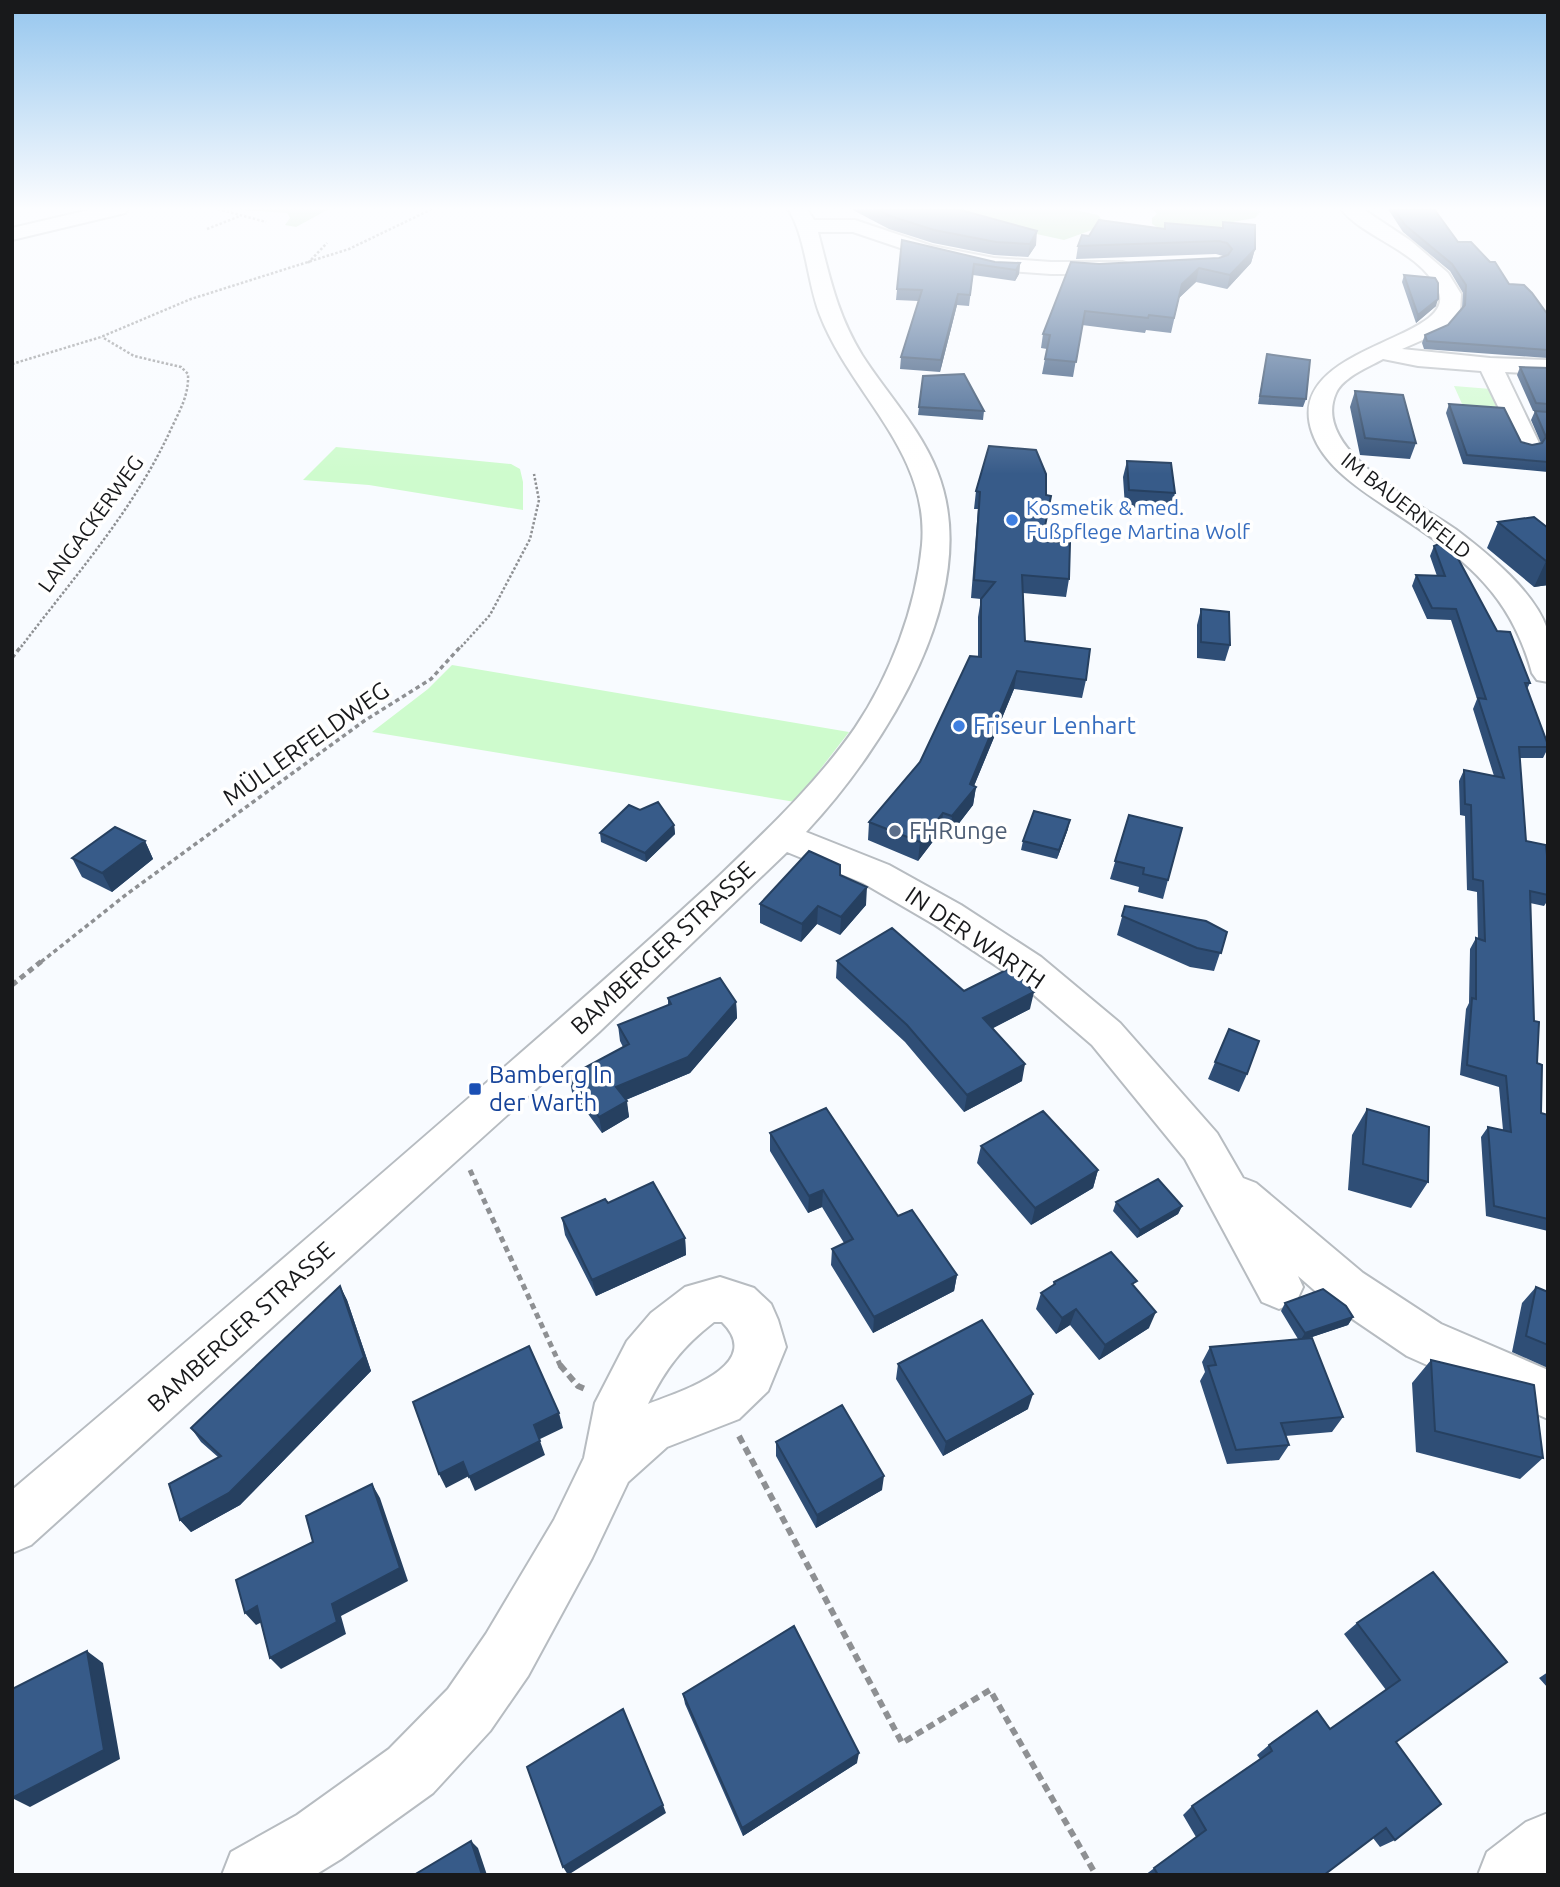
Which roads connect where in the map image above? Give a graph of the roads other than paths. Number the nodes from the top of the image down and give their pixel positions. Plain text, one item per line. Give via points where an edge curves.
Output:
1 (825, 297) edge
2 (1452, 297) edge
3 (1383, 352) junction
4 (1490, 365) junction
5 (1548, 367) edge
6 (1528, 445) edge
7 (1548, 673) edge
8 (782, 836) junction
9 (1218, 1177) junction
10 (1279, 1287) dead end
11 (1548, 1395) edge
12 (609, 1463) dead end
13 (12, 1526) edge
14 (1548, 1844) edge
15 (254, 1875) edge
16 (1510, 1875) edge

1 - 8 street, BAMBERGER STRASSE via 845,345 920,457 933,497 934,561 926,600 888,700 847,762
2 - 3 street, IM BAUERNFELD via 1452,310 1446,319
3 - 4 street
3 - 7 street, IM BAUERNFELD via 1342,372 1331,384 1321,403 1324,434 1355,471 1452,540 1505,588 1537,636
4 - 5 street
4 - 6 street
8 - 9 street, IN DER WARTH via 876,874 1027,967 1105,1034 1201,1146
8 - 13 street, BAMBERGER STRASSE via 662,953
9 - 10 street, IN DER WARTH
9 - 11 street, IN DER WARTH via 1346,1288 1424,1340
12 - 15 street via 514,1644 468,1710 411,1771 319,1837
14 - 16 street

